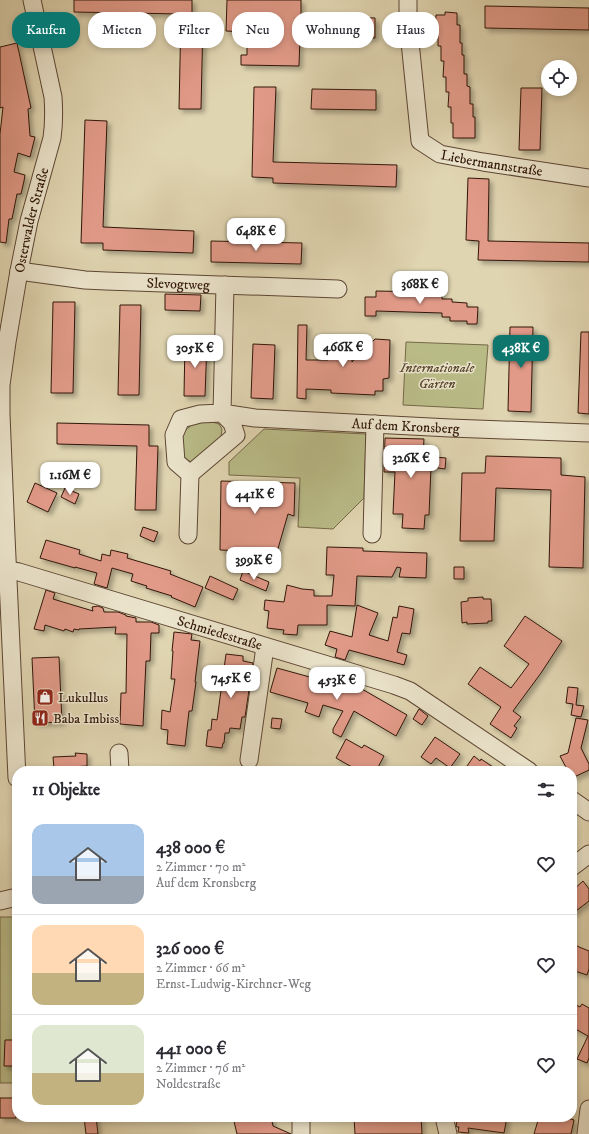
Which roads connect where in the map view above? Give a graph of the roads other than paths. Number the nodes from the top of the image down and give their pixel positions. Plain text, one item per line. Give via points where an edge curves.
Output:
1 (32, 0) edge
2 (408, 0) edge
3 (589, 178) edge
4 (19, 271) junction
5 (225, 285) junction
6 (338, 288) dead end
7 (222, 413) junction
8 (376, 424) junction
9 (589, 433) edge
10 (190, 474) junction
11 (372, 534) dead end
12 (188, 535) dead end
13 (4, 569) edge
14 (265, 647) junction
15 (120, 753) dead end
16 (249, 760) dead end
17 (16, 766) edge
18 (120, 766) edge
19 (522, 766) edge
20 (577, 804) edge
21 (589, 812) edge
22 (589, 854) edge
23 (577, 863) edge
24 (12, 898) edge
25 (0, 901) edge
26 (589, 1109) edge
27 (301, 1122) edge
28 (445, 1122) edge
29 (301, 1134) edge
30 (448, 1134) edge
31 (586, 1134) edge

1 - 4 street, Osterwalder Straße via 53,97 54,126 29,221
2 - 3 street, Liebermannstraße via 420,141 440,154
4 - 5 street, Slevogtweg via 85,280
4 - 13 street, Osterwalder Straße via 1,385
5 - 6 street, Slevogtweg
5 - 7 street
7 - 8 street, Auf dem Kronsberg via 255,418
7 - 10 street via 232,423 236,435
7 - 10 street, Auf dem Kronsberg via 200,414 182,420 174,436 176,462
8 - 9 street, Auf dem Kronsberg
8 - 11 street
10 - 12 street
13 - 14 street, Schmiedestraße
13 - 17 street, Osterwalder Straße
14 - 16 street
14 - 19 street, Schmiedestraße via 410,691
15 - 18 street
20 - 21 street
22 - 23 street
24 - 25 street
26 - 31 street
27 - 29 street
28 - 30 street

